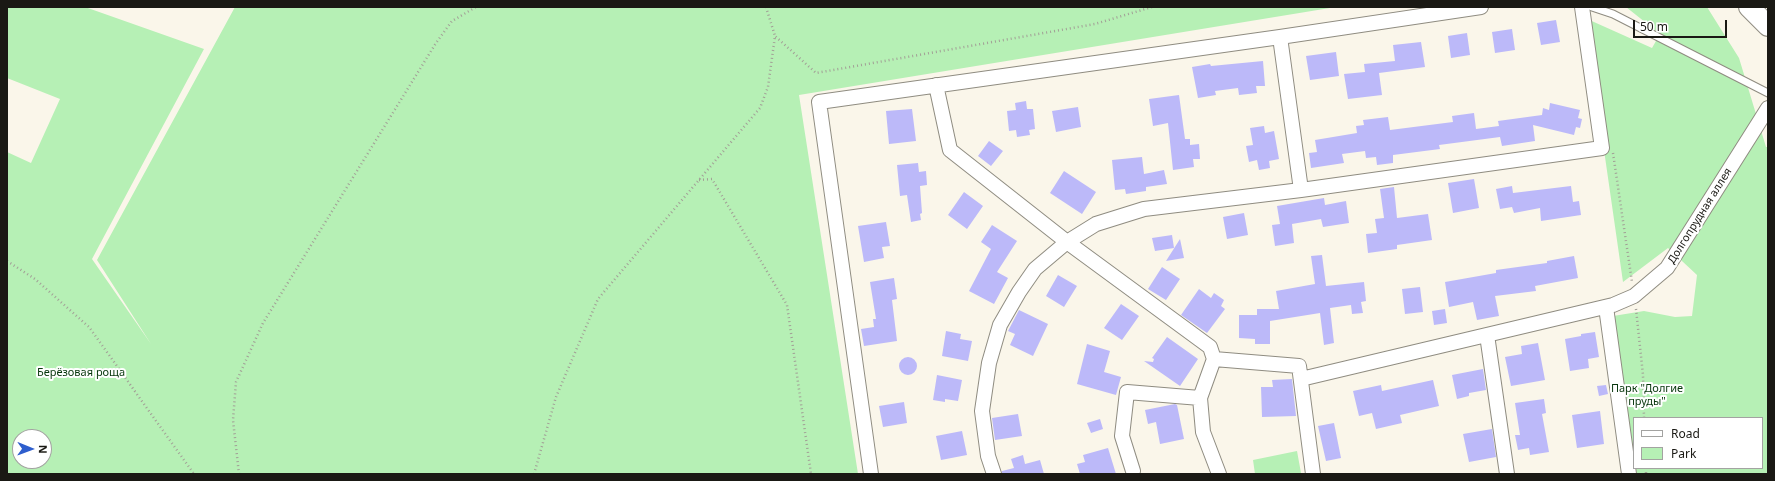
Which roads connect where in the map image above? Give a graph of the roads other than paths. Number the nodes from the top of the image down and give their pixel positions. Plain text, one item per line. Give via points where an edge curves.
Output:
1 (1481, 7) edge
2 (1586, 7) edge
3 (1750, 7) edge
4 (1768, 26) edge
5 (1280, 38) junction
6 (936, 85) junction
7 (1768, 93) edge
8 (1768, 108) edge
9 (1302, 190) junction
10 (1067, 242) junction
11 (1609, 306) junction
12 (1487, 335) junction
13 (1214, 359) junction
14 (1301, 379) junction
15 (1200, 398) junction
16 (1133, 471) dead end
17 (871, 474) edge
18 (994, 474) edge
19 (1219, 474) edge
20 (1313, 474) edge
21 (1507, 474) edge
22 (1630, 474) edge

1 - 5 street
2 - 7 lane via 1613,14
2 - 9 street via 1602,148
3 - 4 street
5 - 6 street
5 - 9 street
6 - 10 street via 950,150
6 - 17 street via 819,102
8 - 11 street, Долгопрудная аллея via 1667,268 1634,296
9 - 10 street via 1144,209 1096,224
10 - 13 street via 1210,347
10 - 18 street via 1035,269 1000,325 989,363 982,411 988,456
11 - 12 street, Долгопрудная аллея
11 - 22 street
12 - 14 street, Долгопрудная аллея
12 - 21 street
13 - 14 street via 1299,366
13 - 15 street
14 - 20 street
15 - 16 street via 1127,392 1122,436
15 - 19 street via 1203,432

